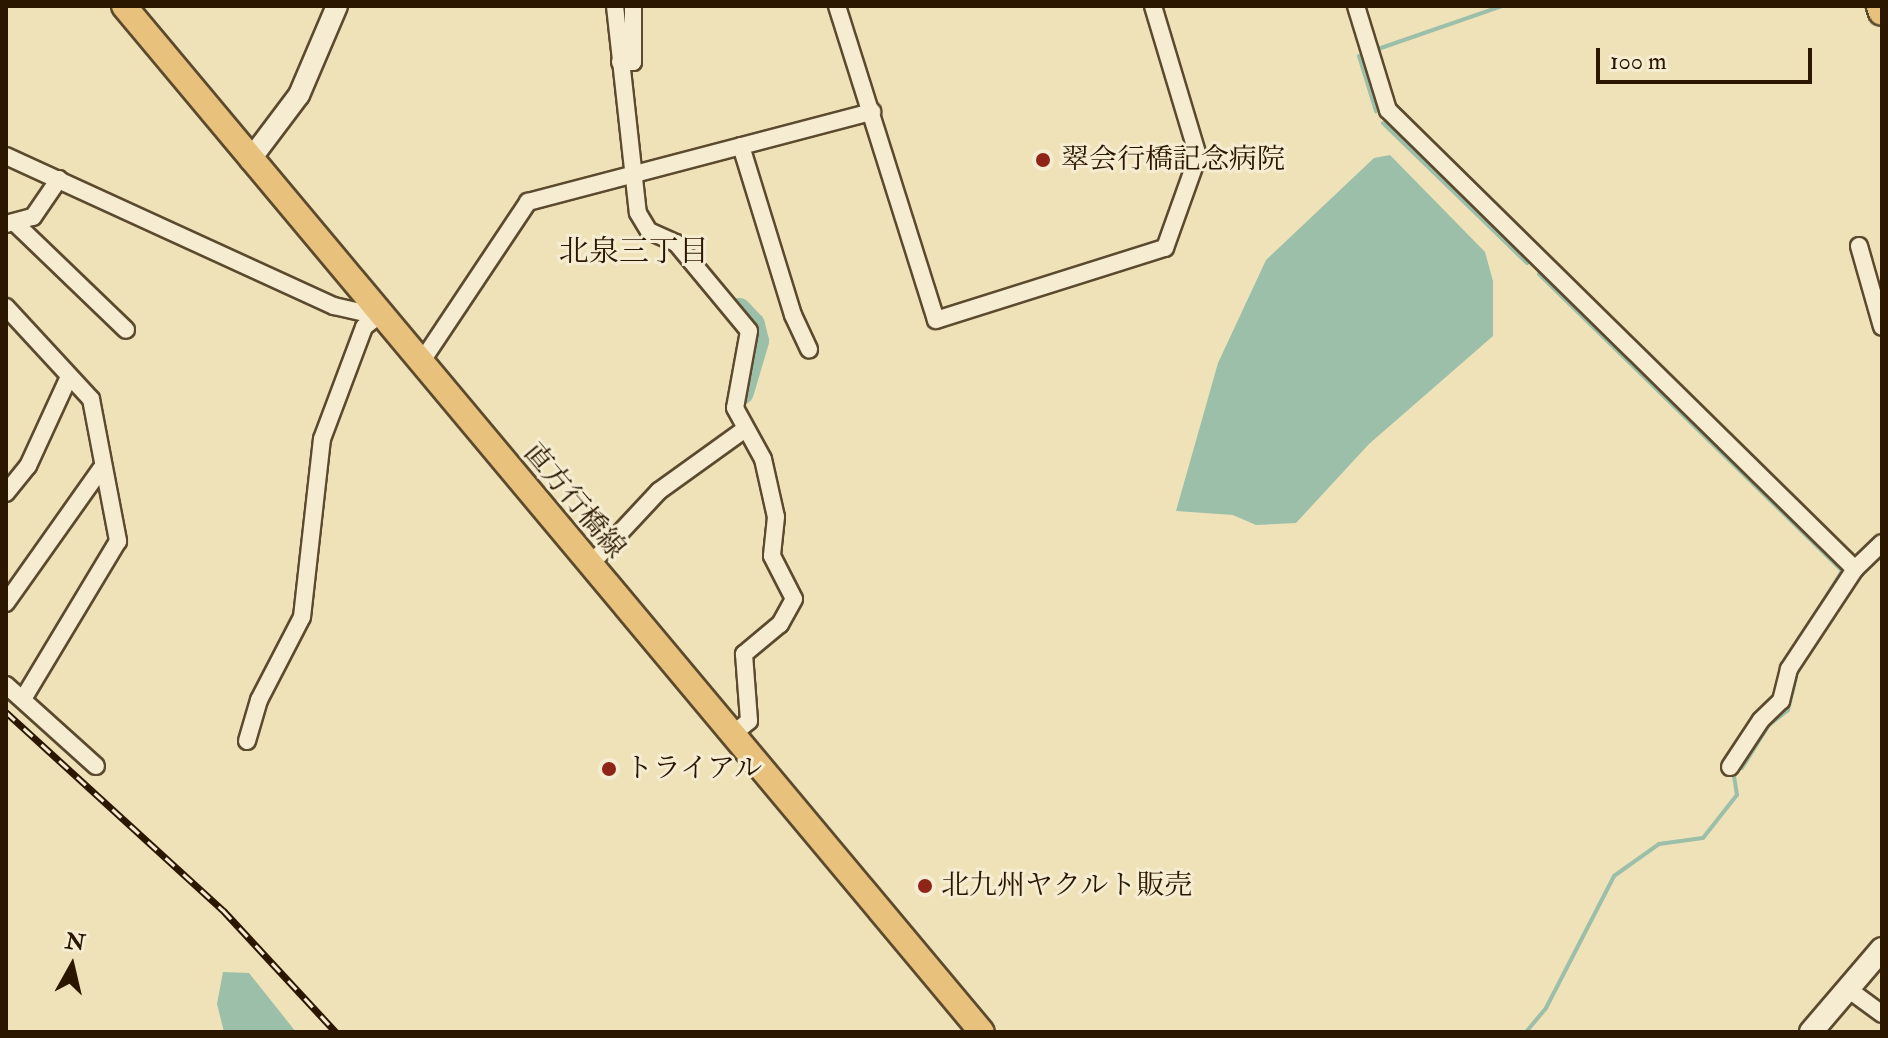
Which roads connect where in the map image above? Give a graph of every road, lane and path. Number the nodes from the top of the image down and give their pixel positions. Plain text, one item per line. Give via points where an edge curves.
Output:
1 (124, 6) edge
2 (337, 6) edge
3 (615, 6) edge
4 (633, 6) edge
5 (837, 6) edge
6 (1153, 6) edge
7 (1356, 6) edge
8 (1880, 6) edge
9 (1882, 12) edge
10 (620, 62) junction
11 (872, 112) junction
12 (741, 146) junction
13 (6, 156) edge
14 (250, 160) junction
15 (632, 172) junction
16 (59, 179) junction
17 (11, 224) edge
18 (1859, 246) dead end
19 (6, 307) edge
20 (378, 316) junction
21 (1882, 327) edge
22 (126, 330) dead end
23 (809, 349) dead end
24 (420, 364) junction
25 (69, 377) junction
26 (741, 432) dead end
27 (101, 469) junction
28 (6, 493) edge
29 (1882, 543) edge
30 (589, 566) junction
31 (1855, 569) junction
32 (6, 603) edge
33 (6, 685) edge
34 (23, 699) junction
35 (732, 735) junction
36 (247, 741) dead end
37 (96, 766) dead end
38 (1730, 767) dead end
39 (1882, 949) edge
40 (1848, 989) junction
41 (1882, 1014) edge
42 (982, 1032) edge
43 (1811, 1032) edge

1 - 14 main road, 直方行橋線
2 - 14 street via 299,95
3 - 10 street
4 - 10 street via 633,62
5 - 11 street
6 - 11 street via 1198,156 1169,241 1158,252 936,320
7 - 31 street via 1388,110
8 - 9 highway
10 - 15 street
11 - 12 street
12 - 15 street
12 - 23 street via 793,315
13 - 16 street
14 - 20 main road, 直方行橋線
15 - 24 street via 528,202
15 - 35 street via 644,225 676,243 749,331 735,408 763,459 776,517 772,556 794,599 780,624 744,654 749,721
16 - 17 street via 33,217
16 - 20 street via 334,306
17 - 22 street
18 - 21 street
19 - 25 street
20 - 24 main road, 直方行橋線
20 - 36 street via 364,327 322,439 302,617 259,700
24 - 30 main road, 直方行橋線
25 - 27 street via 91,399
25 - 28 street via 28,466
26 - 30 street via 659,491
27 - 32 street
27 - 34 street via 118,541
29 - 31 street
30 - 35 main road, 直方行橋線
31 - 38 street via 1789,669 1781,701 1761,720
33 - 34 street
34 - 37 street
35 - 42 main road, 直方行橋線
39 - 40 main road
40 - 41 street
40 - 43 main road

